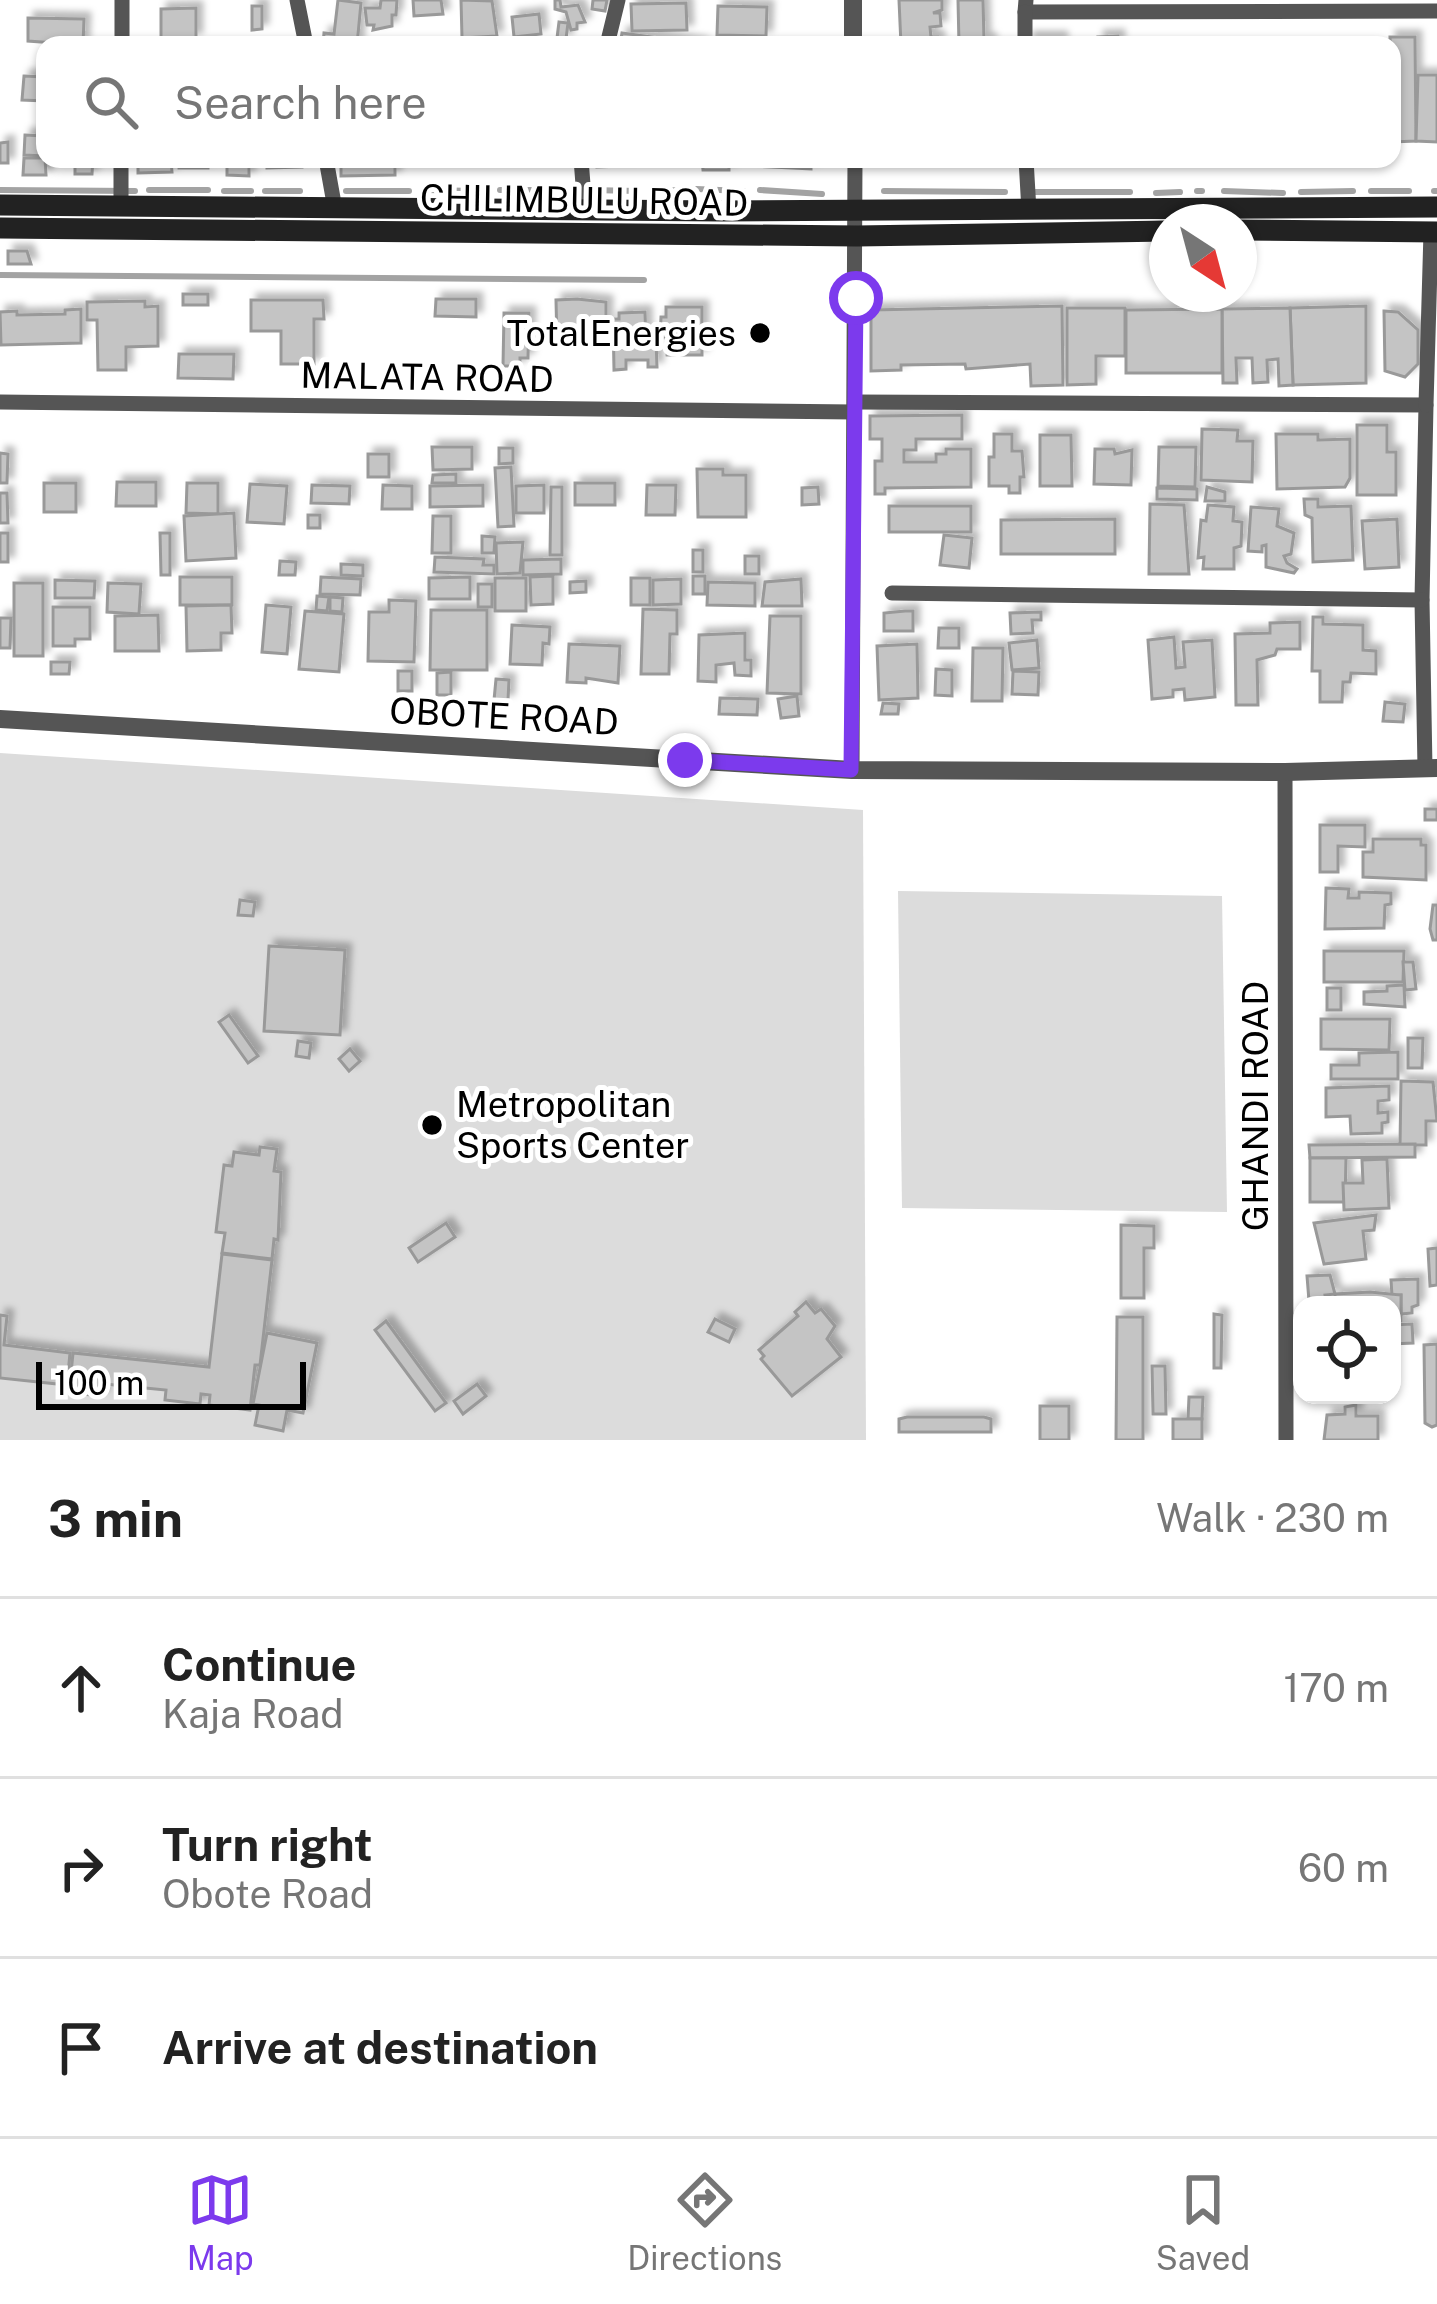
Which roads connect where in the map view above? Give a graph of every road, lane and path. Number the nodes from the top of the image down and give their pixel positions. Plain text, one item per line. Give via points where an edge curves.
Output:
1 (122, 0) edge
2 (297, 0) edge
3 (618, 0) edge
4 (853, 0) edge
5 (1026, 6) edge
6 (1437, 11) edge
7 (122, 36) edge
8 (303, 36) edge
9 (610, 36) edge
10 (853, 36) edge
11 (1025, 36) edge
12 (121, 168) edge
13 (328, 168) edge
14 (582, 168) edge
15 (855, 168) edge
16 (1027, 168) edge
17 (0, 206) edge
18 (121, 207) junction
19 (1437, 207) edge
20 (335, 208) junction
21 (585, 210) junction
22 (856, 211) junction
23 (1029, 211) junction
24 (0, 228) edge
25 (1257, 230) edge
26 (1149, 231) edge
27 (1434, 232) edge
28 (857, 236) junction
29 (0, 402) edge
30 (1426, 404) junction
31 (854, 407) junction
32 (892, 592) dead end
33 (1422, 600) junction
34 (0, 719) edge
35 (1431, 768) edge
36 (851, 770) junction
37 (1285, 772) junction
38 (1286, 1440) edge

1 - 7 street
2 - 8 street
3 - 9 street
4 - 10 street
5 - 6 street
5 - 11 street
12 - 18 street
13 - 20 street
14 - 21 street
15 - 22 street
16 - 23 street
17 - 18 main road, CHILIMBULU ROAD
18 - 20 main road, CHILIMBULU ROAD
19 - 23 main road, CHILIMBULU ROAD
20 - 21 main road, CHILIMBULU ROAD
21 - 22 main road, CHILIMBULU ROAD
22 - 23 main road, CHILIMBULU ROAD
22 - 28 street
24 - 28 main road, CHILIMBULU ROAD
25 - 27 main road
26 - 28 main road, CHILIMBULU ROAD
27 - 30 street
28 - 31 street
29 - 31 street, MALATA ROAD
30 - 31 street, MALATA ROAD
30 - 33 street
31 - 36 street
32 - 33 street
33 - 35 street
34 - 36 street, OBOTE ROAD
35 - 37 street, OBOTE ROAD
36 - 37 street, OBOTE ROAD
37 - 38 street, GHANDI ROAD

